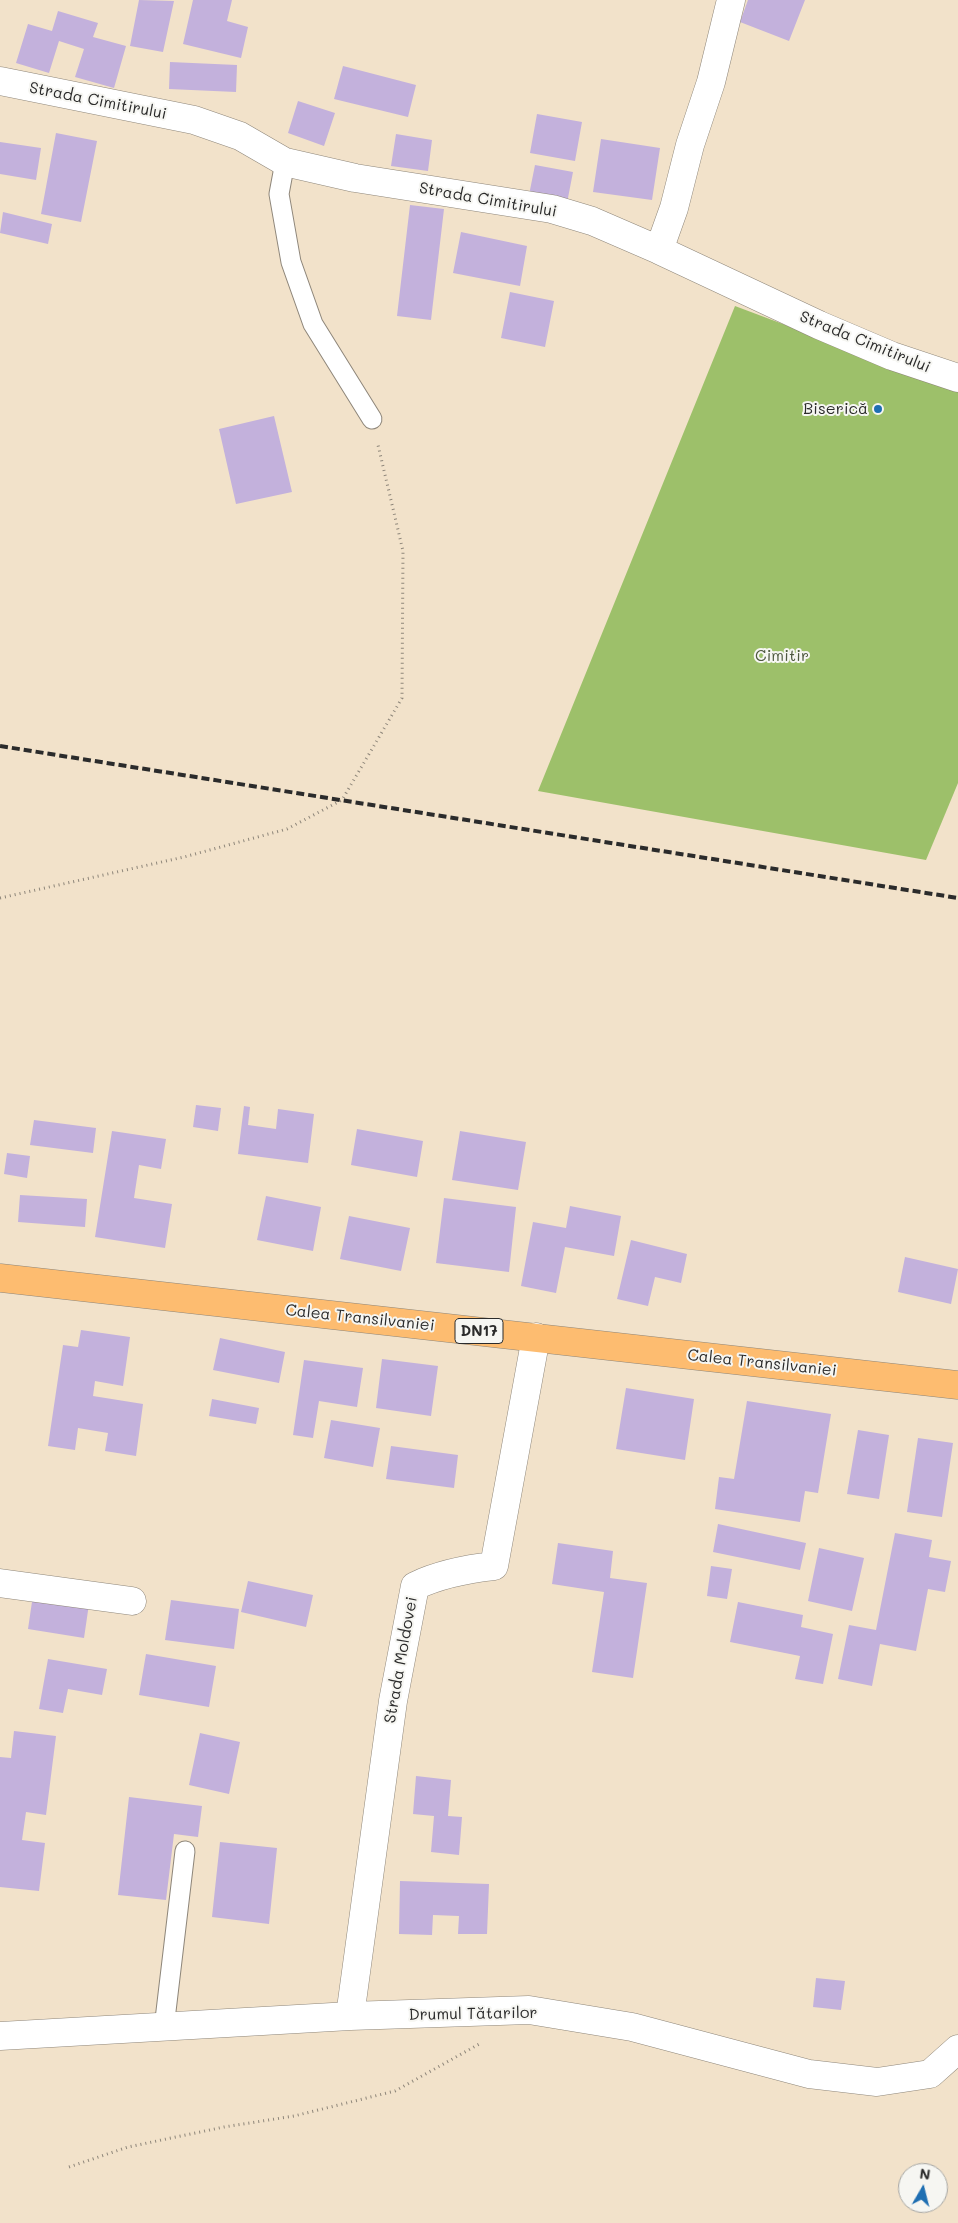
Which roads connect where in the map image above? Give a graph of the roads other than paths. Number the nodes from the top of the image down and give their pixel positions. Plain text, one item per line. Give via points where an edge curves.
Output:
1 (731, 0) edge
2 (0, 81) edge
3 (285, 162) junction
4 (659, 250) junction
5 (958, 378) edge
6 (372, 418) road end
7 (0, 1278) edge
8 (536, 1337) junction
9 (958, 1385) edge
10 (0, 1584) edge
11 (132, 1601) dead end
12 (185, 1852) dead end
13 (350, 2016) junction
14 (164, 2028) junction
15 (0, 2036) edge
16 (958, 2049) edge

1 - 4 street via 711,82
2 - 3 street, Strada Cimitirului via 194,120 240,136
3 - 4 street, Strada Cimitirului via 355,178 552,209
3 - 6 lane via 279,194 291,262 313,324
4 - 5 street, Strada Cimitirului via 819,325 892,356
7 - 8 highway, Calea Transilvaniei / DN17
8 - 9 highway, Calea Transilvaniei / DN17
8 - 13 street, Strada Moldovei via 494,1566 467,1569 414,1586 393,1702
10 - 11 street
12 - 14 lane
13 - 14 street, Drumul Tătarilor
13 - 16 street, Drumul Tătarilor via 528,2010 632,2027 810,2074 877,2082 930,2074
14 - 15 street, Drumul Tătarilor

